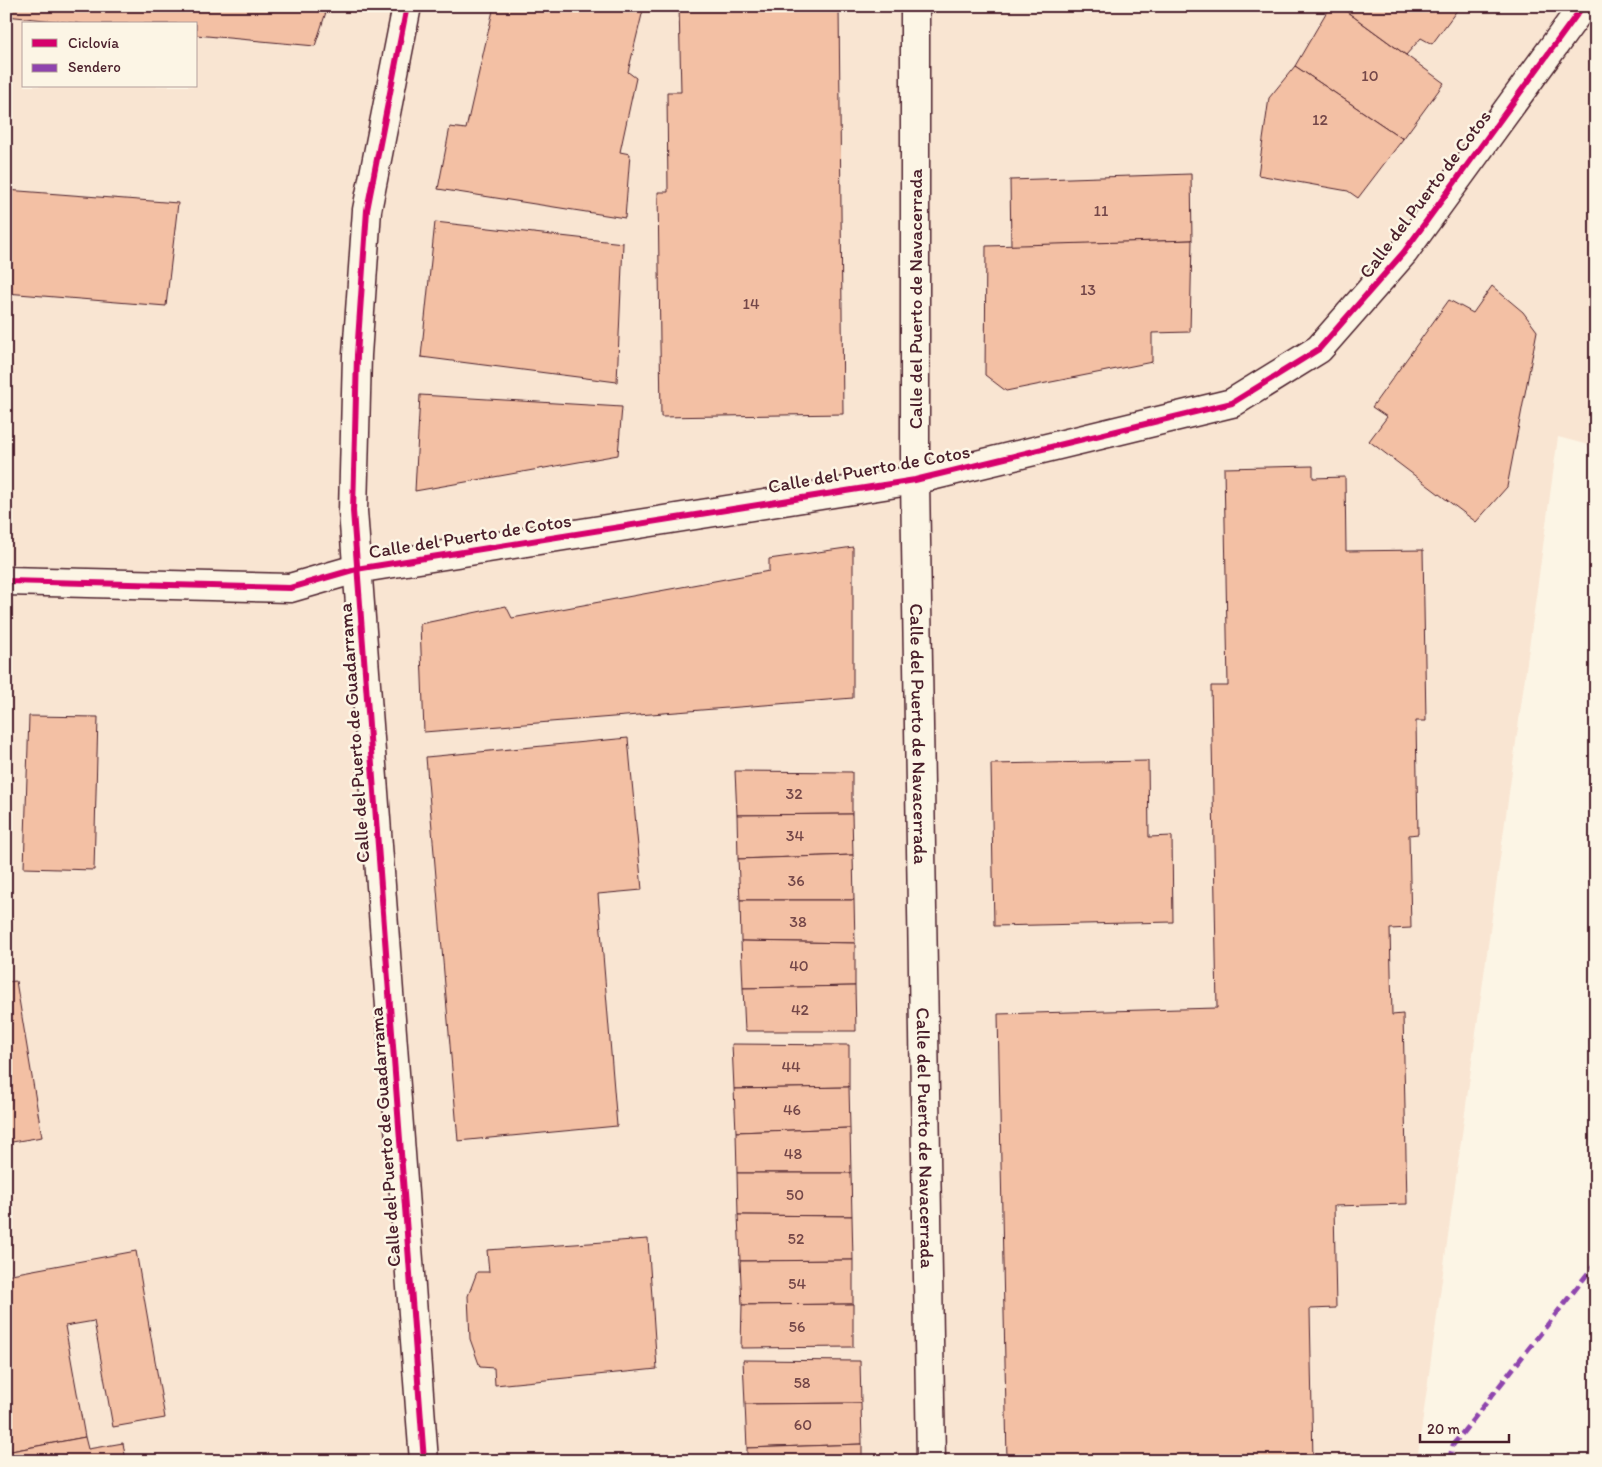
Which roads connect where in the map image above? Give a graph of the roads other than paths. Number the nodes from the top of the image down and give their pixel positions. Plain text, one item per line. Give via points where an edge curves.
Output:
1 (406, 6) edge
2 (915, 6) edge
3 (1583, 6) edge
4 (915, 480) junction
5 (356, 569) junction
6 (6, 581) edge
7 (424, 1461) edge
8 (931, 1461) edge

1 - 5 street, Calle del Puerto de Guadarrama via 367,210 357,355 353,511
2 - 4 street, Calle del Puerto de Navacerrada
3 - 4 street, Calle del Puerto de Cotos via 1404,252 1319,350 1232,403
4 - 5 street, Calle del Puerto de Cotos
4 - 8 street, Calle del Puerto de Navacerrada
5 - 6 street, Calle del Puerto de Cotos via 290,588
5 - 7 street, Calle del Puerto de Guadarrama

